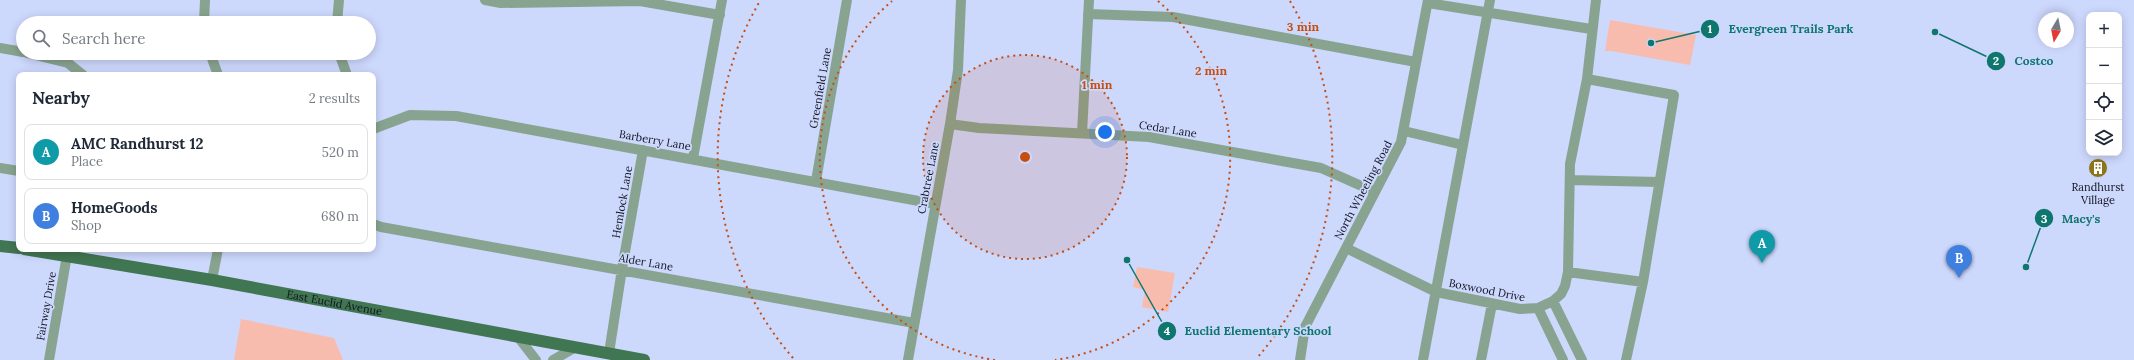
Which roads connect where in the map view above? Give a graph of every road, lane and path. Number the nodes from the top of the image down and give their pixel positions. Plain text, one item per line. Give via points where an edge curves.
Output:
1 (204, 0) edge
2 (339, 0) edge
3 (484, 0) edge
4 (722, 0) edge
5 (846, 0) edge
6 (961, 0) edge
7 (1089, 0) edge
8 (1490, 0) edge
9 (1596, 0) edge
10 (1428, 2) edge
11 (1488, 13) junction
12 (1088, 14) junction
13 (720, 15) junction
14 (204, 16) edge
15 (338, 16) edge
16 (1591, 29) junction
17 (0, 48) edge
18 (16, 51) edge
19 (56, 60) edge
20 (213, 60) edge
21 (342, 60) edge
22 (1416, 62) junction
23 (79, 72) edge
24 (217, 72) edge
25 (346, 72) edge
26 (1586, 79) junction
27 (950, 124) junction
28 (376, 128) edge
29 (1404, 131) junction
30 (1082, 133) junction
31 (1464, 145) junction
32 (643, 150) junction
33 (693, 158) junction
34 (0, 168) edge
35 (16, 171) edge
36 (1570, 180) junction
37 (816, 181) junction
38 (1658, 182) junction
39 (1375, 192) junction
40 (935, 204) junction
41 (376, 226) edge
42 (0, 246) edge
43 (16, 248) edge
44 (1346, 248) junction
45 (46, 252) edge
46 (217, 252) edge
47 (68, 255) junction
48 (622, 269) junction
49 (1568, 272) junction
50 (212, 280) junction
51 (1643, 282) junction
52 (1436, 292) junction
53 (1553, 301) junction
54 (1492, 304) junction
55 (1538, 308) junction
56 (914, 323) junction
57 (518, 337) junction
58 (576, 347) junction
59 (609, 353) junction
60 (49, 360) edge
61 (536, 360) edge
62 (553, 360) edge
63 (644, 360) edge
64 (908, 360) edge
65 (1300, 360) edge
66 (1423, 360) edge
67 (1481, 360) edge
68 (1563, 360) edge
69 (1582, 360) edge
70 (1626, 360) edge

1 - 14 street
2 - 15 street
3 - 13 street via 500,3 640,1
4 - 13 street
5 - 37 street, Greenfield Lane
6 - 27 street, Crabtree Lane via 958,70
7 - 12 street
8 - 11 street
9 - 16 street, Boxwood Drive
10 - 11 street
10 - 22 street, North Wheeling Road
11 - 16 street
11 - 31 street
12 - 22 street via 1173,17
12 - 30 street
13 - 33 street
16 - 26 street, Boxwood Drive
17 - 18 street
19 - 23 street via 68,63
20 - 24 street
21 - 25 street
22 - 29 street, North Wheeling Road
26 - 36 street, Boxwood Drive via 1570,164
26 - 38 street via 1674,95
27 - 30 street, Cedar Lane via 979,128
27 - 40 street, Crabtree Lane
28 - 32 street, Barberry Lane via 410,115 456,116
29 - 31 street
29 - 39 street, North Wheeling Road via 1396,155
30 - 39 street, Cedar Lane via 1148,137 1304,165 1336,174
31 - 52 street
32 - 33 street, Barberry Lane
32 - 48 street, Hemlock Lane
33 - 37 street, Barberry Lane
34 - 35 street
36 - 38 street
36 - 49 street, Boxwood Drive
37 - 40 street, Barberry Lane
38 - 51 street
39 - 44 street, North Wheeling Road
40 - 56 street, Crabtree Lane
41 - 48 street, Alder Lane
42 - 43 main road
44 - 52 street, Boxwood Drive
44 - 65 street, North Wheeling Road via 1305,327
45 - 47 main road, East Euclid Avenue
46 - 50 street
47 - 50 main road, East Euclid Avenue
47 - 60 street, Fairway Drive
48 - 56 street, Alder Lane
48 - 59 street, Hemlock Lane
49 - 51 street
49 - 53 street, Boxwood Drive via 1561,294
50 - 57 main road, East Euclid Avenue
51 - 70 street
52 - 54 street, Boxwood Drive
52 - 66 street
53 - 55 street, Boxwood Drive
53 - 69 street
54 - 55 street, Boxwood Drive via 1520,309
54 - 67 street
55 - 68 street
56 - 64 street, Crabtree Lane
57 - 58 main road, East Euclid Avenue
57 - 61 street
58 - 59 main road, East Euclid Avenue
58 - 62 street
59 - 63 main road, East Euclid Avenue

